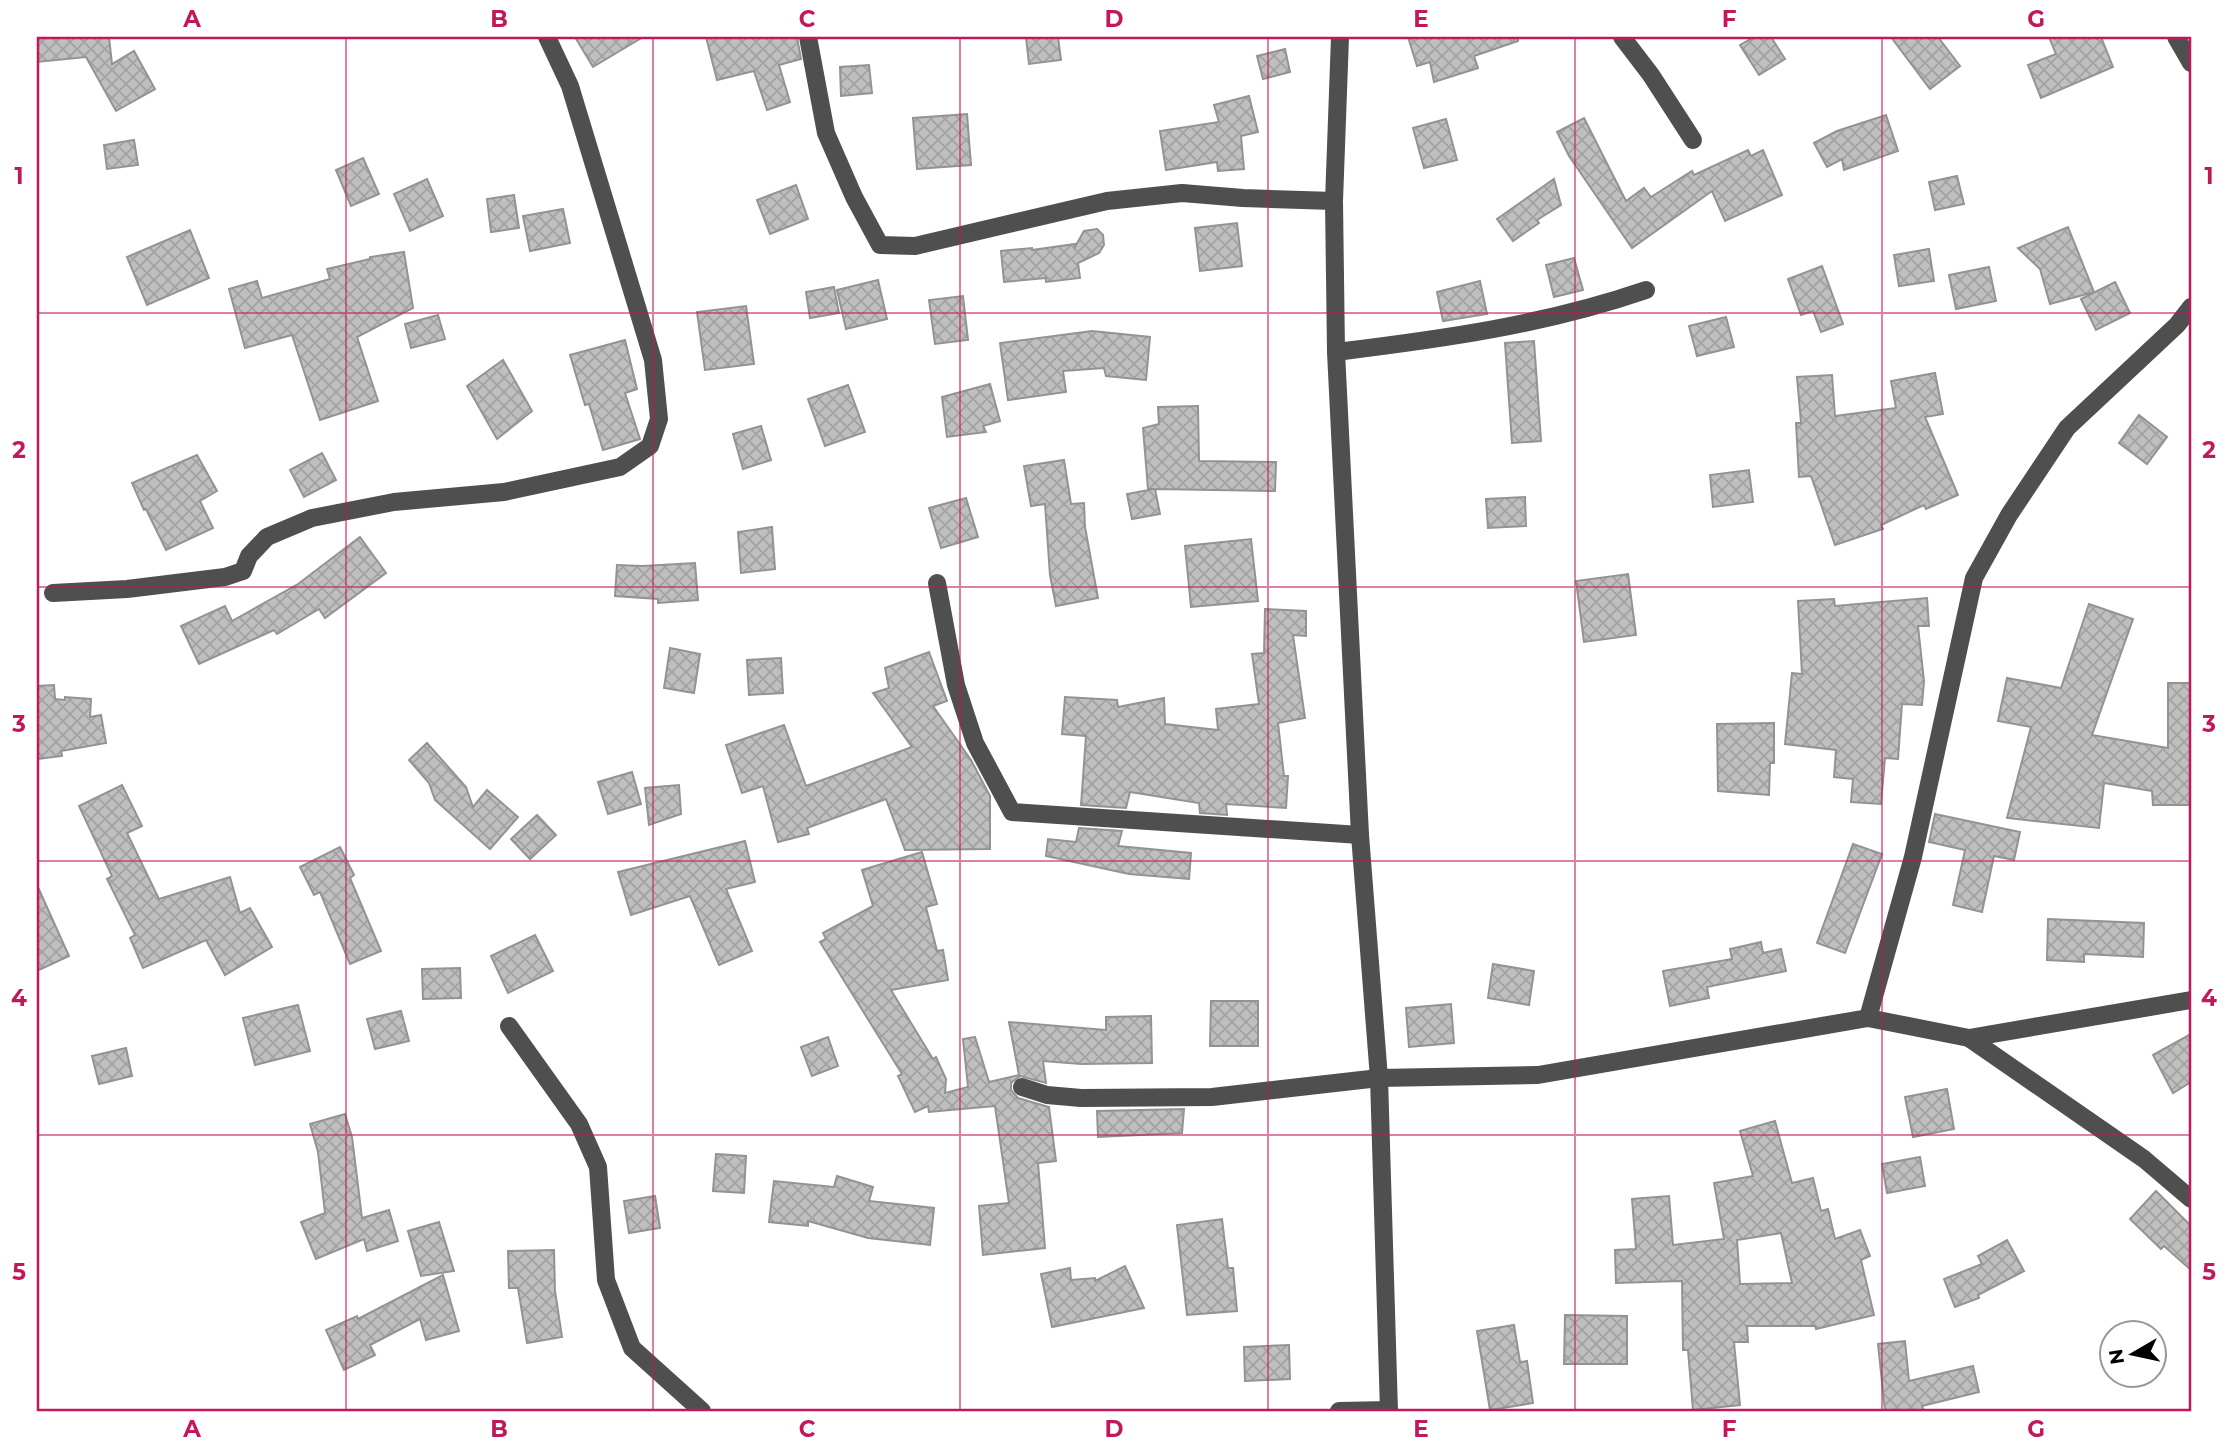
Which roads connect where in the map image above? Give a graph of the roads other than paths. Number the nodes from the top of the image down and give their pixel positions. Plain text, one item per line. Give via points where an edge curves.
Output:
1 (547, 37) edge
2 (808, 37) edge
3 (1340, 37) edge
4 (1622, 37) edge
5 (2176, 37) edge
6 (2191, 63) edge
7 (1693, 140) dead end
8 (1334, 201) junction
9 (1646, 290) dead end
10 (2191, 307) edge
11 (1336, 352) junction
12 (937, 583) dead end
13 (53, 593) dead end
14 (1360, 835) junction
15 (2191, 1000) edge
16 (1868, 1018) junction
17 (509, 1026) dead end
18 (1969, 1038) junction
19 (1379, 1079) junction
20 (1022, 1087) dead end
21 (2191, 1199) edge
22 (1389, 1410) edge
23 (702, 1411) edge
24 (1339, 1411) edge

1 - 13 street via 570,86 653,360 659,419 650,446 620,467 517,490 394,502 312,518 267,537 249,555 243,571 225,577
2 - 8 street via 826,133 880,245 915,246 1107,201 1182,192
3 - 8 street
4 - 7 street
5 - 6 street
8 - 11 street
9 - 11 street via 1502,329
10 - 16 street via 2067,428 1974,578 1913,857
11 - 14 street
12 - 14 street via 956,685 975,743 1012,812
14 - 19 street
15 - 18 street
16 - 18 street
16 - 19 street via 1538,1076
17 - 23 street via 579,1124 598,1167 606,1280 632,1348
18 - 21 street via 2144,1159
19 - 20 street via 1212,1097 1081,1098
19 - 22 street
22 - 24 street

